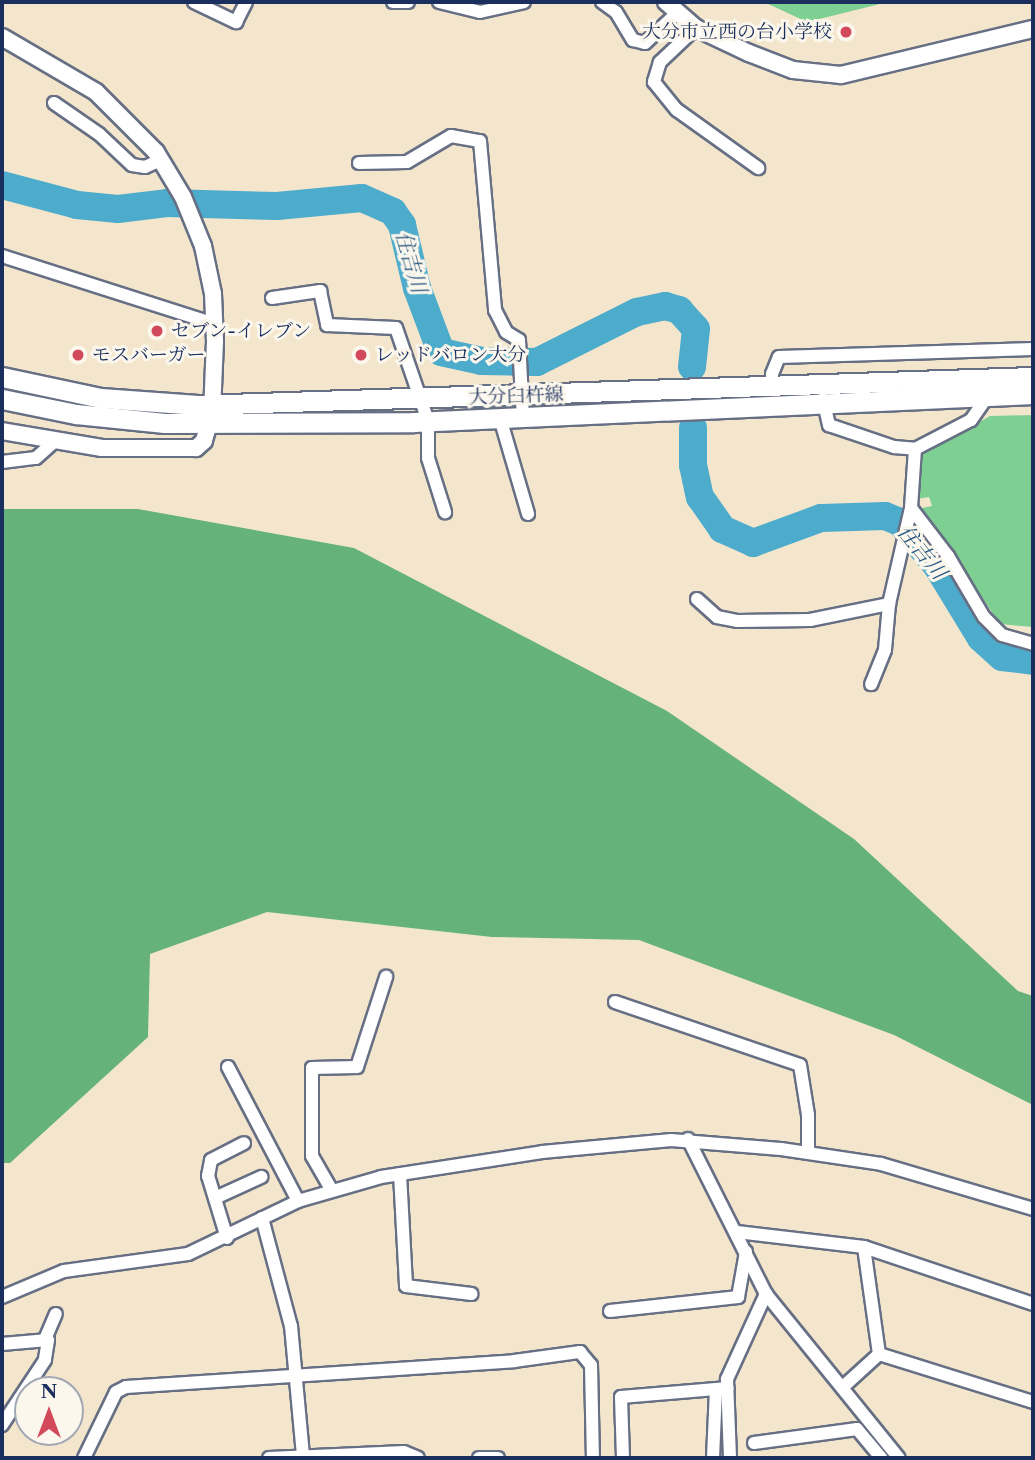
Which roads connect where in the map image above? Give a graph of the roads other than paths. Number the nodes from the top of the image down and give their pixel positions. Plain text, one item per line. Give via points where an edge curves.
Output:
1 (194, 2) edge
2 (246, 2) edge
3 (393, 2) edge
4 (408, 2) edge
5 (439, 2) edge
6 (524, 2) edge
7 (602, 2) edge
8 (503, 4) edge
9 (671, 8) edge
10 (696, 28) junction
11 (1033, 29) edge
12 (2, 37) edge
13 (54, 103) dead end
14 (161, 160) junction
15 (359, 163) dead end
16 (758, 168) dead end
17 (2, 256) edge
18 (272, 298) dead end
19 (215, 324) junction
20 (1033, 349) edge
21 (2, 377) edge
22 (1033, 377) edge
23 (823, 393) junction
24 (1033, 394) edge
25 (523, 396) junction
26 (772, 396) junction
27 (987, 397) junction
28 (2, 399) edge
29 (420, 399) junction
30 (211, 414) junction
31 (500, 418) junction
32 (523, 418) junction
33 (428, 421) junction
34 (2, 431) edge
35 (54, 442) junction
36 (915, 449) junction
37 (2, 462) edge
38 (445, 512) dead end
39 (910, 512) junction
40 (528, 514) dead end
41 (697, 598) dead end
42 (889, 604) junction
43 (1033, 644) edge
44 (871, 684) dead end
45 (386, 977) dead end
46 (615, 1002) dead end
47 (228, 1067) dead end
48 (688, 1139) junction
49 (244, 1143) dead end
50 (808, 1152) junction
51 (400, 1174) junction
52 (261, 1177) dead end
53 (331, 1189) junction
54 (215, 1198) junction
55 (298, 1201) junction
56 (1033, 1209) edge
57 (262, 1218) junction
58 (737, 1231) junction
59 (227, 1238) junction
60 (864, 1247) junction
61 (746, 1251) junction
62 (472, 1294) dead end
63 (766, 1294) junction
64 (2, 1297) edge
65 (1033, 1304) edge
66 (610, 1311) dead end
67 (56, 1314) dead end
68 (47, 1337) junction
69 (2, 1344) edge
70 (879, 1354) junction
71 (297, 1375) junction
72 (844, 1386) junction
73 (722, 1388) junction
74 (1033, 1402) edge
75 (2, 1425) edge
76 (754, 1443) dead end
77 (303, 1456) junction
78 (84, 1458) edge
79 (269, 1458) edge
80 (418, 1458) edge
81 (479, 1458) edge
82 (498, 1458) edge
83 (593, 1458) edge
84 (623, 1458) edge
85 (713, 1458) edge
86 (730, 1458) edge
87 (881, 1458) edge
88 (899, 1458) edge

1 - 2 street via 236,22
3 - 4 street
5 - 8 street via 480,12
6 - 8 street
7 - 9 street via 616,12 633,40 645,43
9 - 10 street
10 - 11 street via 793,70 841,75
10 - 16 street via 660,62 654,82 677,110
12 - 14 street via 96,92 128,120
13 - 14 street via 99,134 132,165 145,167
14 - 19 street via 176,184 208,264
15 - 25 street via 407,162 451,136 480,141 495,310 506,332 519,340
17 - 19 street
18 - 29 street via 320,291 327,325 396,328
19 - 30 street
20 - 26 street via 779,357
21 - 30 main road, 大分臼杵線
22 - 23 main road, 大分臼杵線
23 - 26 main road, 大分臼杵線
23 - 27 main road, 大分臼杵線
23 - 36 street via 829,425 894,447
24 - 27 main road, 大分臼杵線
25 - 26 main road, 大分臼杵線
25 - 29 main road, 大分臼杵線
25 - 32 street
26 - 32 main road, 大分臼杵線
27 - 36 street via 971,420
28 - 30 main road, 大分臼杵線 via 103,418
29 - 30 main road, 大分臼杵線
29 - 33 street
30 - 33 main road, 大分臼杵線
30 - 35 street via 200,446 188,450
31 - 32 main road, 大分臼杵線
31 - 33 main road, 大分臼杵線
31 - 40 street
33 - 38 street via 428,458
34 - 35 street
35 - 37 street via 36,458
36 - 39 street
39 - 42 street
39 - 43 street via 948,556 984,617 1002,635
41 - 42 street via 717,617 737,621 810,620
42 - 44 street via 884,650
45 - 53 street via 357,1067 312,1068 312,1156
46 - 50 street via 800,1065
47 - 55 street
48 - 50 street
48 - 51 street via 542,1152
48 - 58 street
49 - 54 street via 211,1160 208,1176
50 - 56 street via 920,1173
51 - 53 street
51 - 62 street via 406,1286
52 - 54 street
53 - 55 street
54 - 59 street
55 - 57 street
57 - 59 street
57 - 71 street via 286,1298
58 - 60 street
58 - 61 street
59 - 64 street via 167,1259 64,1271
60 - 65 street
60 - 70 street
61 - 63 street
61 - 66 street via 738,1297
63 - 72 street
63 - 73 street
67 - 68 street
68 - 69 street
68 - 75 street via 45,1360
70 - 72 street
70 - 74 street
71 - 77 street
71 - 78 street via 126,1387 116,1392
71 - 83 street via 514,1361 580,1352 591,1365
72 - 88 street
73 - 84 street via 621,1397
73 - 85 street
73 - 86 street
76 - 87 street via 857,1429
77 - 79 street
77 - 80 street via 404,1452
81 - 82 street

